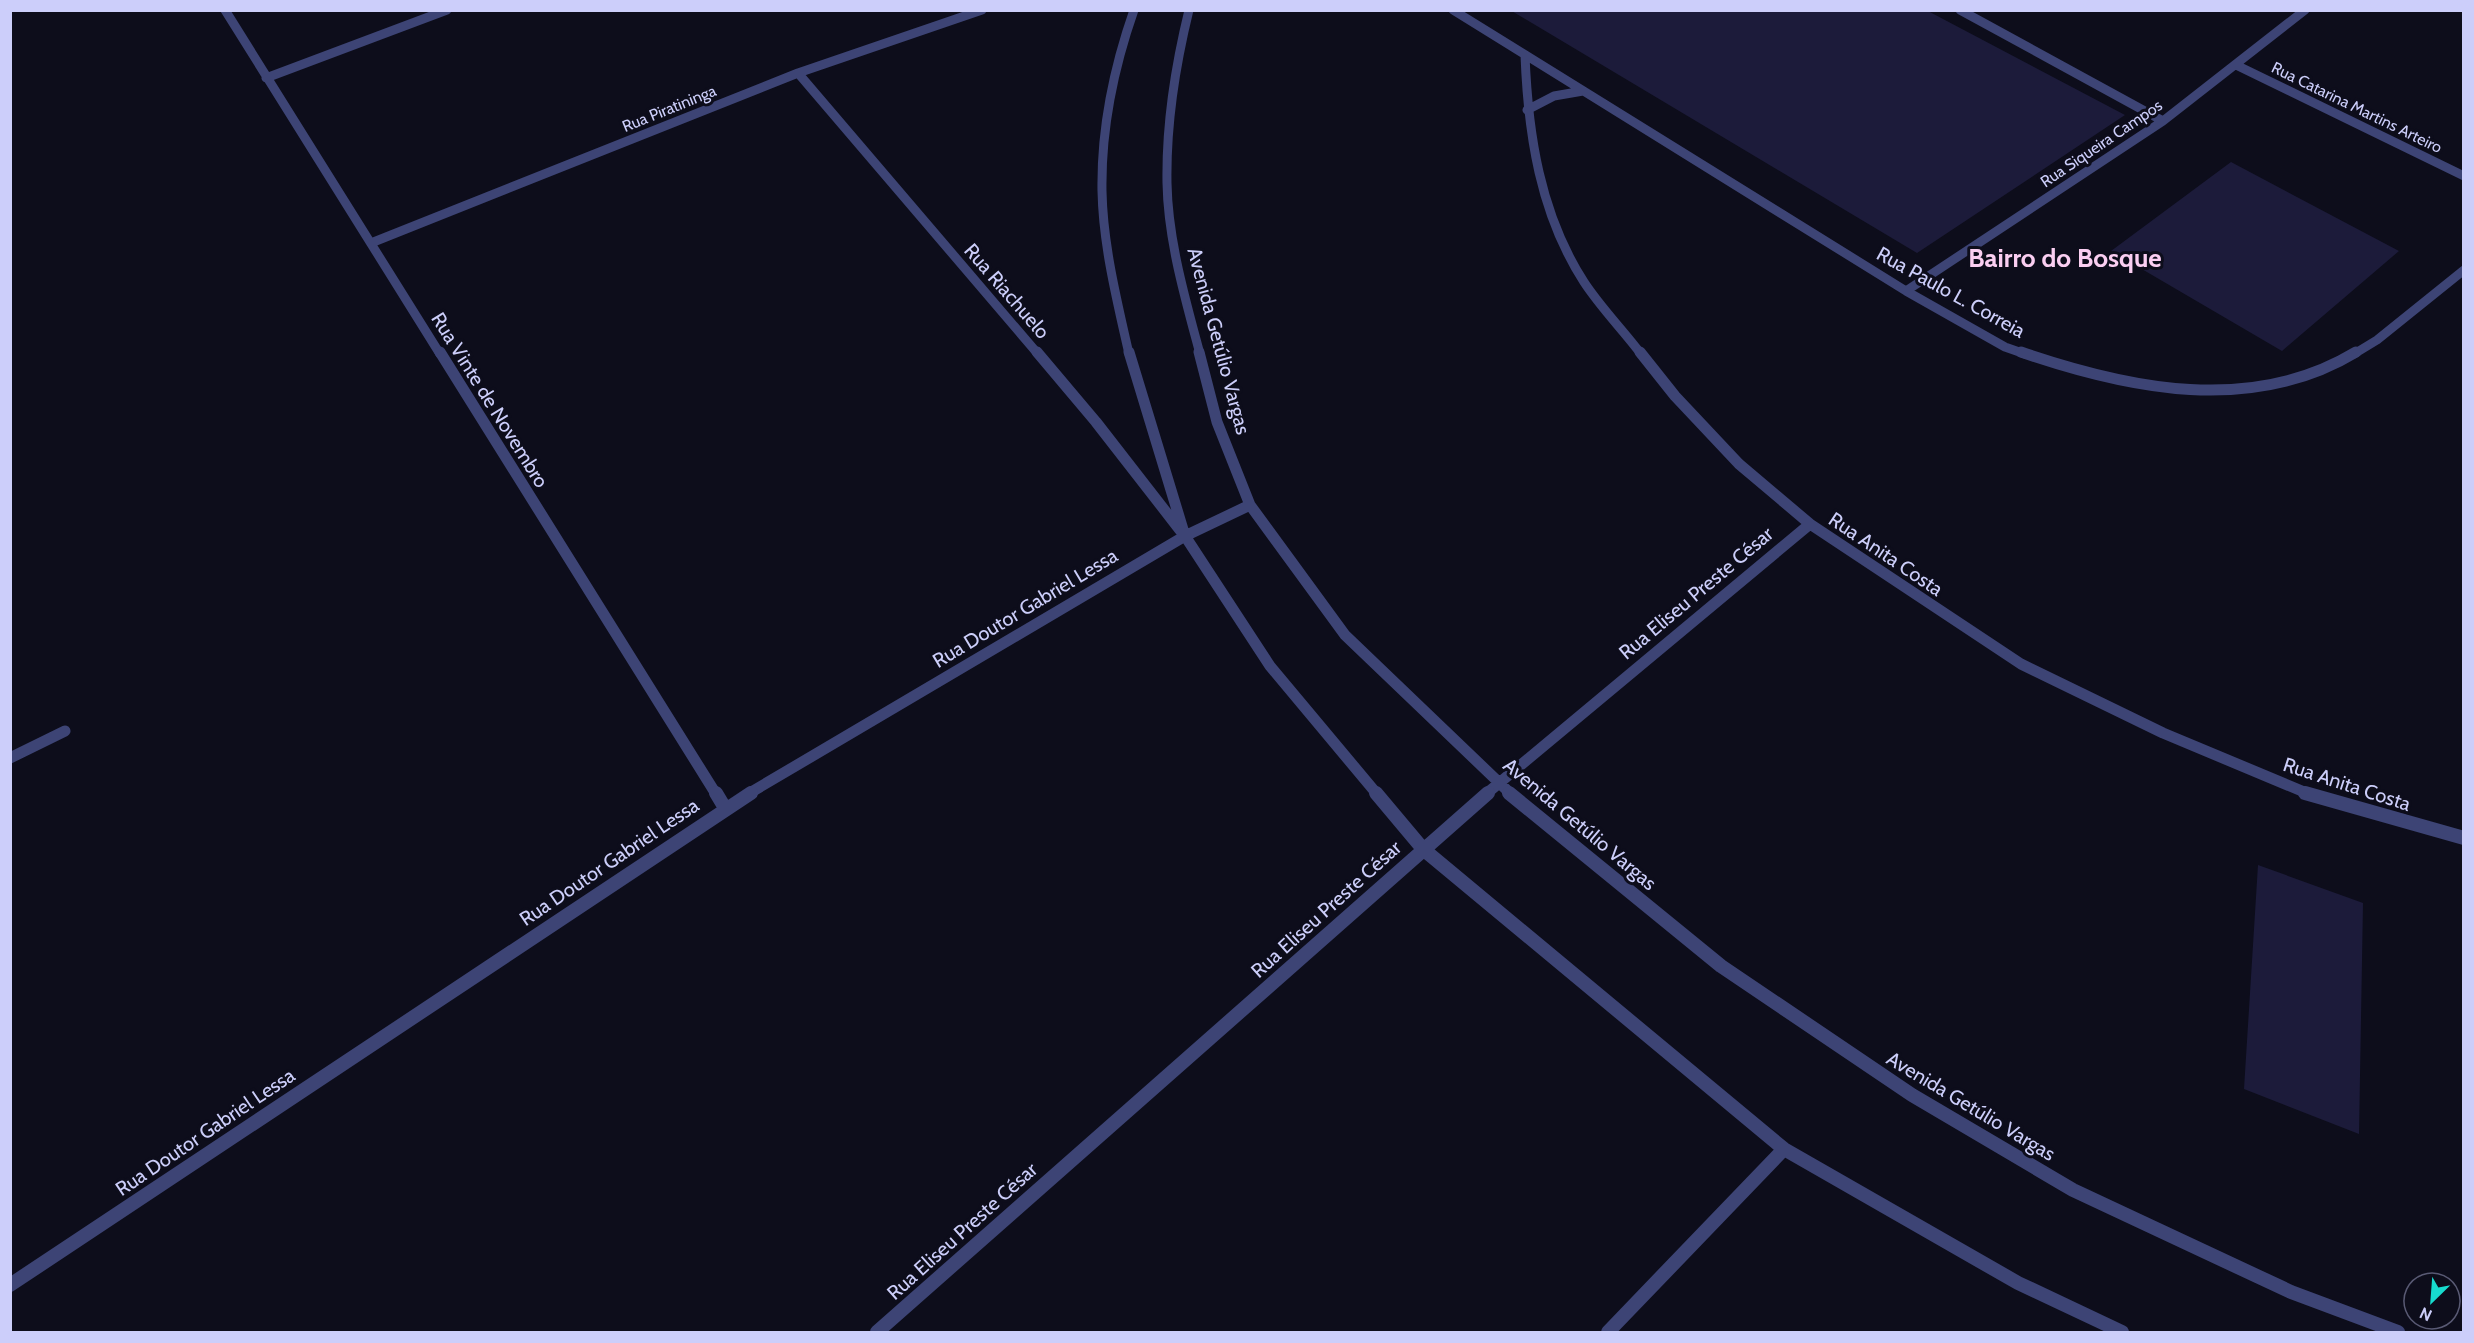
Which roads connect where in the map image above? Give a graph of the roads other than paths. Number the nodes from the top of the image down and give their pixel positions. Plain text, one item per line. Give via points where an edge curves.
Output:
1 (225, 10) edge
2 (447, 10) edge
3 (982, 10) edge
4 (1134, 10) edge
5 (1189, 10) edge
6 (1453, 10) edge
7 (1960, 10) edge
8 (2305, 10) edge
9 (1525, 55) junction
10 (2236, 65) junction
11 (798, 73) junction
12 (266, 78) junction
13 (1583, 91) junction
14 (1527, 110) junction
15 (2163, 121) junction
16 (2463, 176) edge
17 (371, 243) junction
18 (2463, 270) edge
19 (1906, 291) junction
20 (1250, 505) junction
21 (1810, 524) junction
22 (1185, 536) junction
23 (65, 731) dead end
24 (10, 759) edge
25 (1498, 784) junction
26 (725, 808) junction
27 (2463, 838) edge
28 (1423, 849) junction
29 (1784, 1149) junction
30 (10, 1285) edge
31 (877, 1332) edge
32 (1608, 1332) edge
33 (2122, 1332) edge
34 (2398, 1332) edge

1 - 12 street, Rua Vinte de Novembro
2 - 12 street
3 - 11 street, Rua Piratininga
4 - 22 street via 1119,57 1107,123 1102,190 1112,276 1133,372
5 - 20 street, Avenida Getúlio Vargas via 1169,107 1167,184 1174,251 1217,422
6 - 9 street, Rua Paulo L. Correia
7 - 15 street
8 - 10 street, Rua Siqueira Campos
9 - 13 street, Rua Paulo L. Correia
9 - 14 street, Rua Anita Costa
10 - 15 street, Rua Siqueira Campos
10 - 16 street, Rua Catarina Martins Arteiro
11 - 17 street, Rua Piratininga
11 - 22 street, Rua Riachuelo via 1096,422
12 - 17 street, Rua Vinte de Novembro
13 - 14 street via 1554,96
13 - 19 street, Rua Paulo L. Correia
14 - 21 street, Rua Anita Costa via 1545,203 1584,282 1683,405 1739,464
15 - 19 street, Rua Siqueira Campos
17 - 26 street, Rua Vinte de Novembro
18 - 19 street, Rua Paulo L. Correia via 2377,340 2332,367 2274,385 2221,391 2155,388 2081,373 2005,347
20 - 22 street, Rua Doutor Gabriel Lessa
20 - 25 street, Avenida Getúlio Vargas via 1345,635
21 - 25 street, Rua Eliseu Preste César
21 - 27 street, Rua Anita Costa via 2021,664 2163,733 2315,797
22 - 26 street, Rua Doutor Gabriel Lessa
22 - 28 street via 1270,666
23 - 24 street
25 - 28 street, Rua Eliseu Preste César
25 - 34 street, Avenida Getúlio Vargas via 1720,966 1912,1095 2073,1190 2291,1293
26 - 30 street, Rua Doutor Gabriel Lessa
28 - 29 street
28 - 31 street, Rua Eliseu Preste César
29 - 32 street
29 - 33 street via 2018,1282

